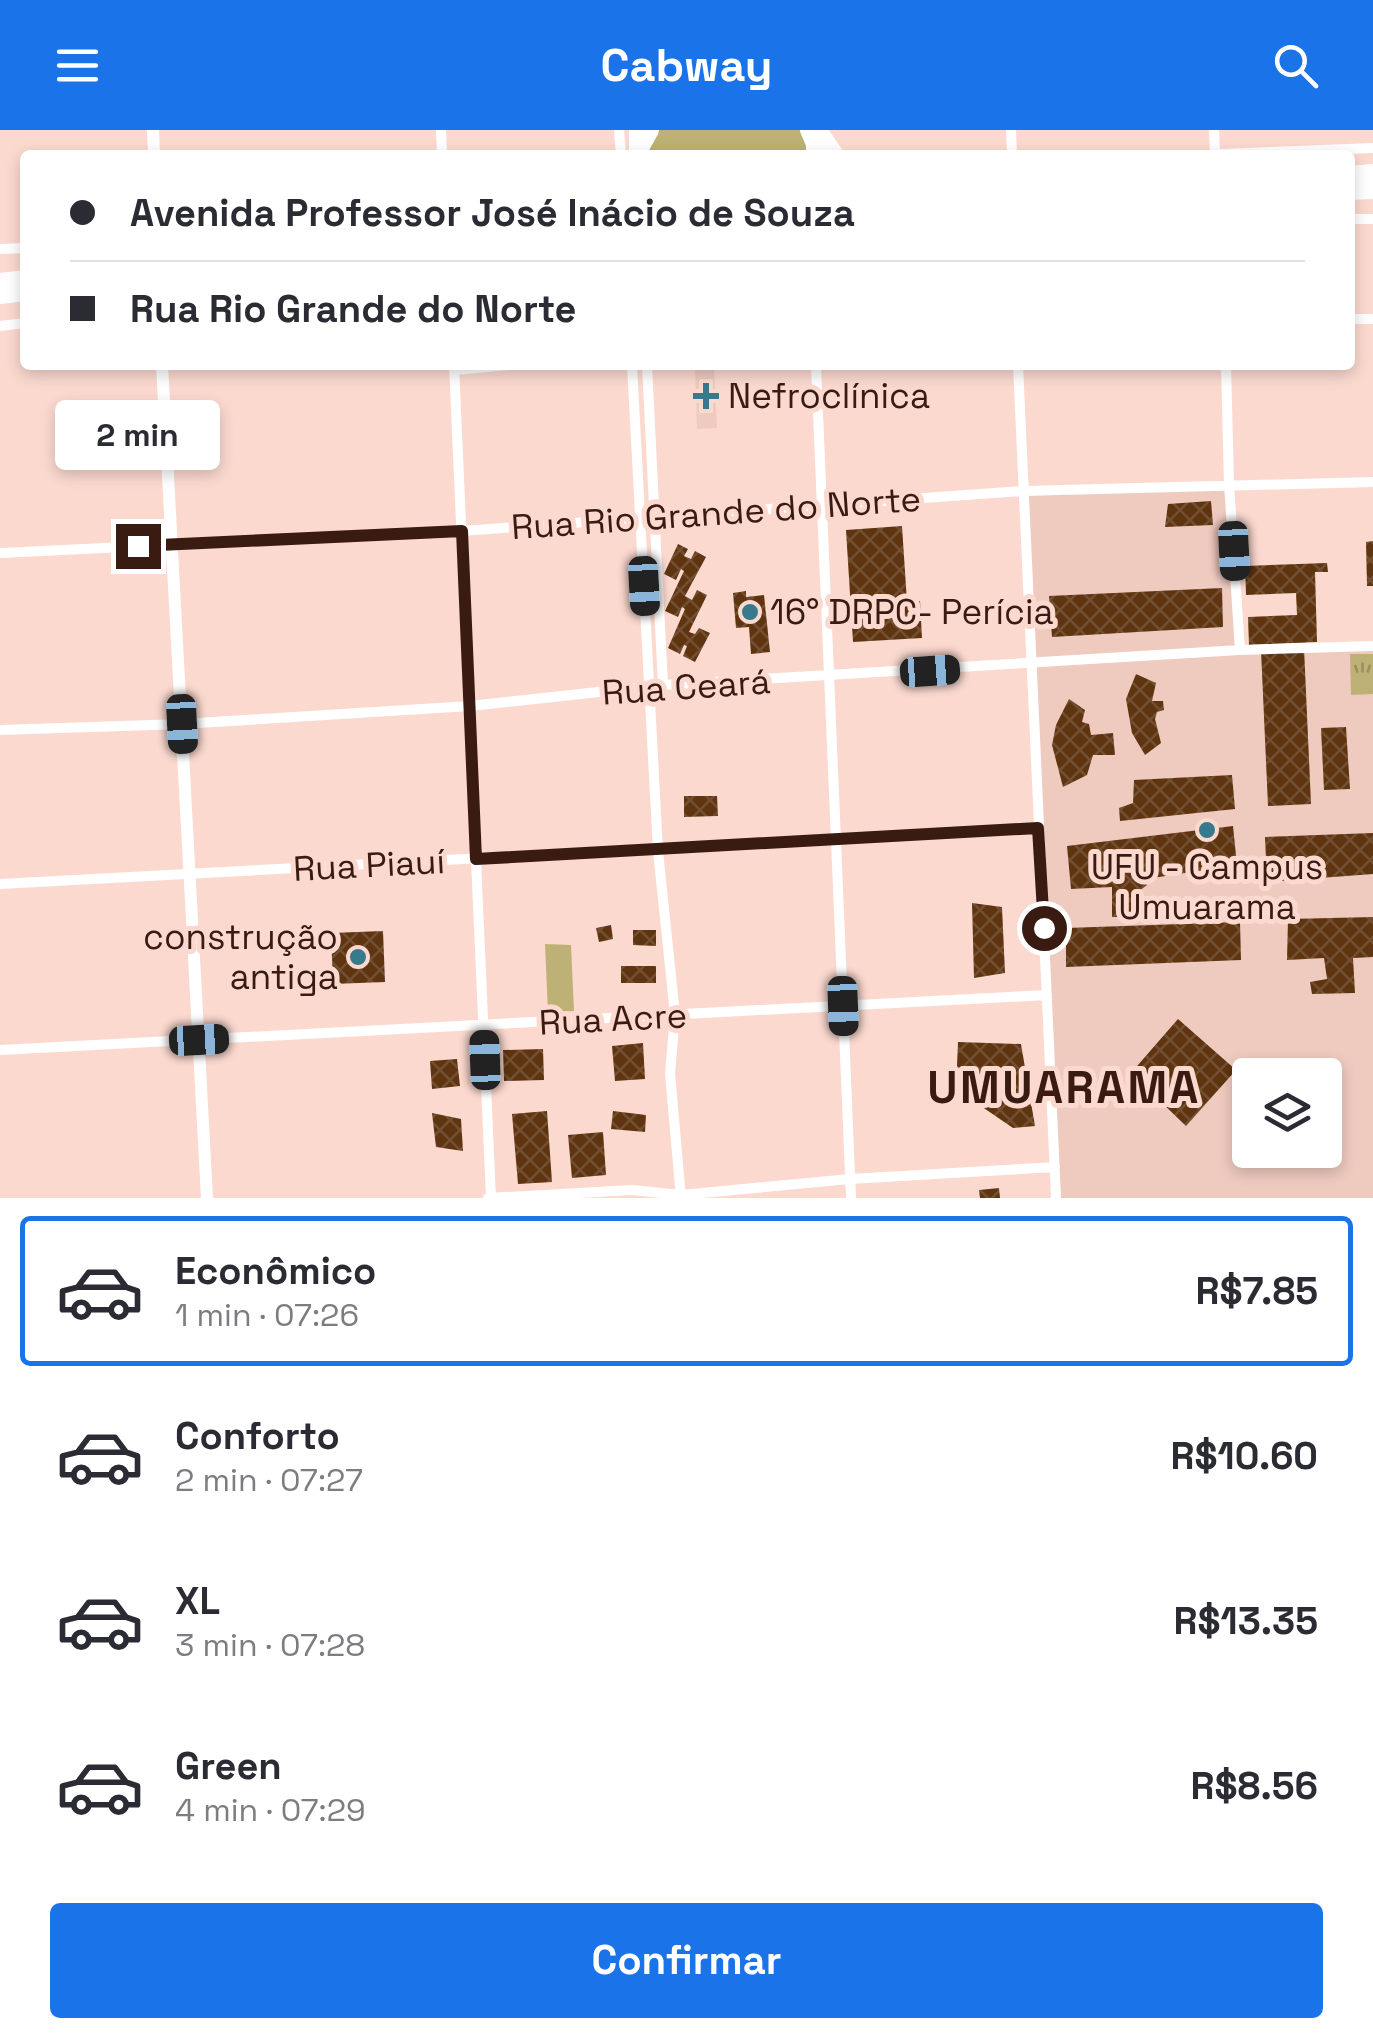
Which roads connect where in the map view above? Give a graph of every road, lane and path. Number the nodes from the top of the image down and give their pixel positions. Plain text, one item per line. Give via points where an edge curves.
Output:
1 (1373, 148) edge
2 (1310, 150) edge
3 (162, 370) edge
4 (454, 370) edge
5 (632, 370) edge
6 (648, 370) edge
7 (816, 370) edge
8 (1018, 370) edge
9 (1226, 370) edge
10 (1373, 482) edge
11 (1229, 485) junction
12 (1023, 491) junction
13 (822, 506) junction
14 (656, 516) junction
15 (640, 518) junction
16 (462, 531) junction
17 (172, 544) junction
18 (0, 553) edge
19 (1373, 646) edge
20 (1240, 650) junction
21 (1032, 665) junction
22 (829, 677) junction
23 (663, 686) junction
24 (649, 688) junction
25 (470, 706) junction
26 (182, 724) junction
27 (0, 730) edge
28 (1038, 828) junction
29 (836, 840) junction
30 (658, 851) junction
31 (476, 859) junction
32 (190, 874) junction
33 (0, 884) edge
34 (1047, 995) junction
35 (843, 1006) junction
36 (675, 1016) junction
37 (484, 1025) junction
38 (199, 1040) junction
39 (0, 1050) edge
40 (1055, 1167) junction
41 (850, 1179) junction
42 (630, 1194) edge
43 (681, 1196) edge
44 (207, 1198) edge
45 (490, 1198) edge
46 (851, 1198) edge
47 (1056, 1198) edge

1 - 2 street
3 - 17 street
4 - 16 street
5 - 15 street
6 - 14 street
7 - 13 street
8 - 12 street
9 - 11 street
10 - 11 street, Rua Rio Grande do Norte
11 - 12 street, Rua Rio Grande do Norte
11 - 20 street
12 - 13 street, Rua Rio Grande do Norte
12 - 21 street
13 - 14 street, Rua Rio Grande do Norte
13 - 22 street
14 - 15 street, Rua Rio Grande do Norte
14 - 23 street
15 - 16 street, Rua Rio Grande do Norte
15 - 24 street
16 - 17 street, Rua Rio Grande do Norte
16 - 25 street
17 - 18 street, Rua Rio Grande do Norte
17 - 26 street
19 - 20 street, Rua Ceará
20 - 21 street, Rua Ceará
21 - 22 street, Rua Ceará
21 - 28 street
22 - 23 street, Rua Ceará
22 - 29 street
23 - 24 street, Rua Ceará
24 - 25 street, Rua Ceará
24 - 30 street
25 - 26 street, Rua Ceará
25 - 31 street
26 - 27 street, Rua Ceará
26 - 32 street
28 - 29 street, Rua Piauí
28 - 34 street
29 - 30 street, Rua Piauí
29 - 35 street
30 - 31 street, Rua Piauí
30 - 36 street
31 - 32 street, Rua Piauí
31 - 37 street
32 - 33 street, Rua Piauí
32 - 38 street
34 - 35 street, Rua Acre
34 - 40 street
35 - 36 street, Rua Acre
35 - 41 street
36 - 37 street, Rua Acre
36 - 43 street via 670,1074
37 - 38 street, Rua Acre
37 - 45 street
38 - 39 street, Rua Acre
38 - 44 street
40 - 41 street
40 - 47 street
41 - 43 street
41 - 46 street
42 - 43 street
42 - 45 street

